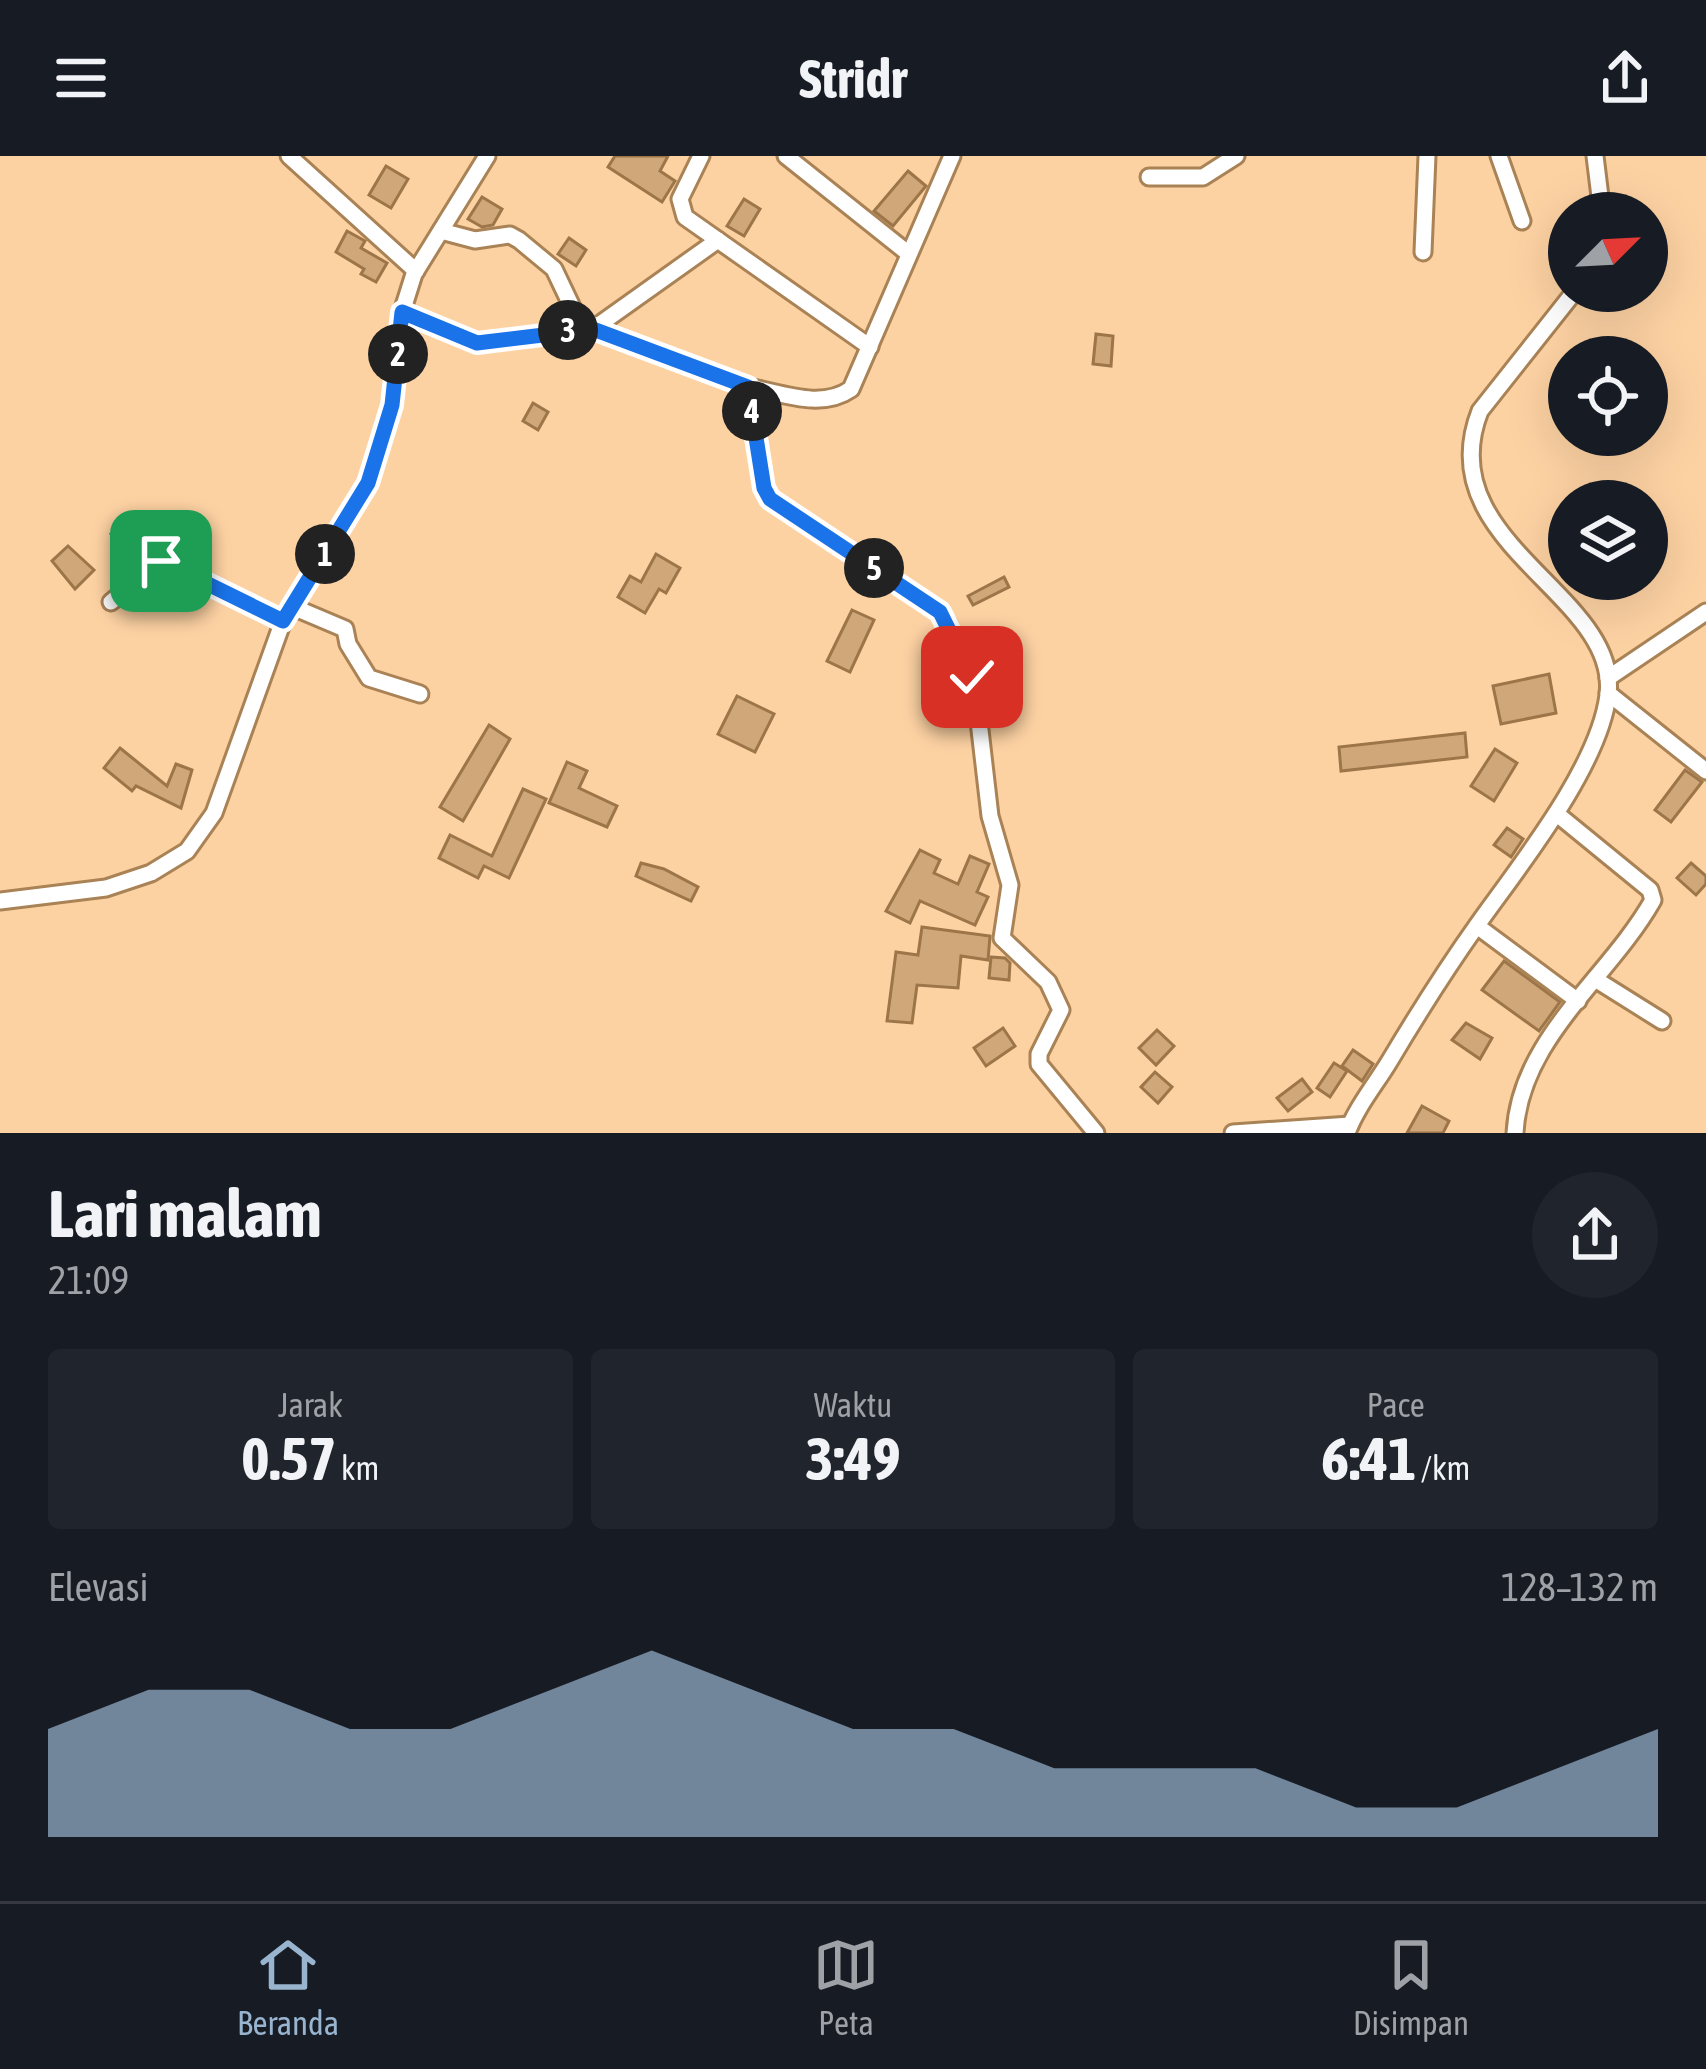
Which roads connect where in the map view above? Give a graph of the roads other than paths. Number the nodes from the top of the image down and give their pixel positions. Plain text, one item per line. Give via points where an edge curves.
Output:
1 (289, 156) edge
2 (487, 156) edge
3 (701, 156) edge
4 (786, 156) edge
5 (952, 156) edge
6 (1236, 156) edge
7 (1427, 156) edge
8 (1499, 156) edge
9 (1595, 156) edge
10 (1149, 177) dead end
11 (1599, 192) edge
12 (1522, 220) dead end
13 (441, 231) junction
14 (718, 240) junction
15 (1423, 252) dead end
16 (909, 254) junction
17 (416, 271) junction
18 (402, 312) junction
19 (1558, 312) edge
20 (587, 329) junction
21 (870, 347) junction
22 (748, 387) junction
23 (111, 602) dead end
24 (1706, 612) edge
25 (288, 614) junction
26 (1608, 685) junction
27 (420, 694) dead end
28 (1706, 771) edge
29 (1558, 814) junction
30 (0, 901) edge
31 (1477, 926) junction
32 (1595, 979) junction
33 (1578, 1001) junction
34 (1662, 1021) dead end
35 (1348, 1129) edge
36 (1096, 1133) edge
37 (1233, 1133) edge
38 (1515, 1133) edge

1 - 17 street
2 - 13 street
3 - 14 street via 680,206
4 - 16 street
5 - 16 street
6 - 10 street via 1203,177
7 - 15 street
8 - 12 street
9 - 11 street
13 - 17 street
13 - 20 street via 519,240 554,268
14 - 20 street
14 - 21 street
16 - 21 street
17 - 18 street
18 - 20 street via 477,343
18 - 25 street via 392,405 368,483
19 - 26 street via 1480,410 1473,462 1500,534 1579,620
20 - 22 street
21 - 22 street via 851,389 837,398
22 - 36 street via 770,499 934,608 964,659 975,687 990,817 1010,885 1002,938 1056,996 1061,1010 1039,1064
23 - 25 street via 161,561
24 - 26 street
25 - 27 street via 345,629 369,678
25 - 30 street via 214,813 188,851 106,888
26 - 28 street
26 - 29 street via 1596,733
29 - 31 street
29 - 32 street via 1653,896
31 - 33 street
31 - 35 street
32 - 33 street
32 - 34 street
33 - 38 street via 1530,1070
35 - 37 street

